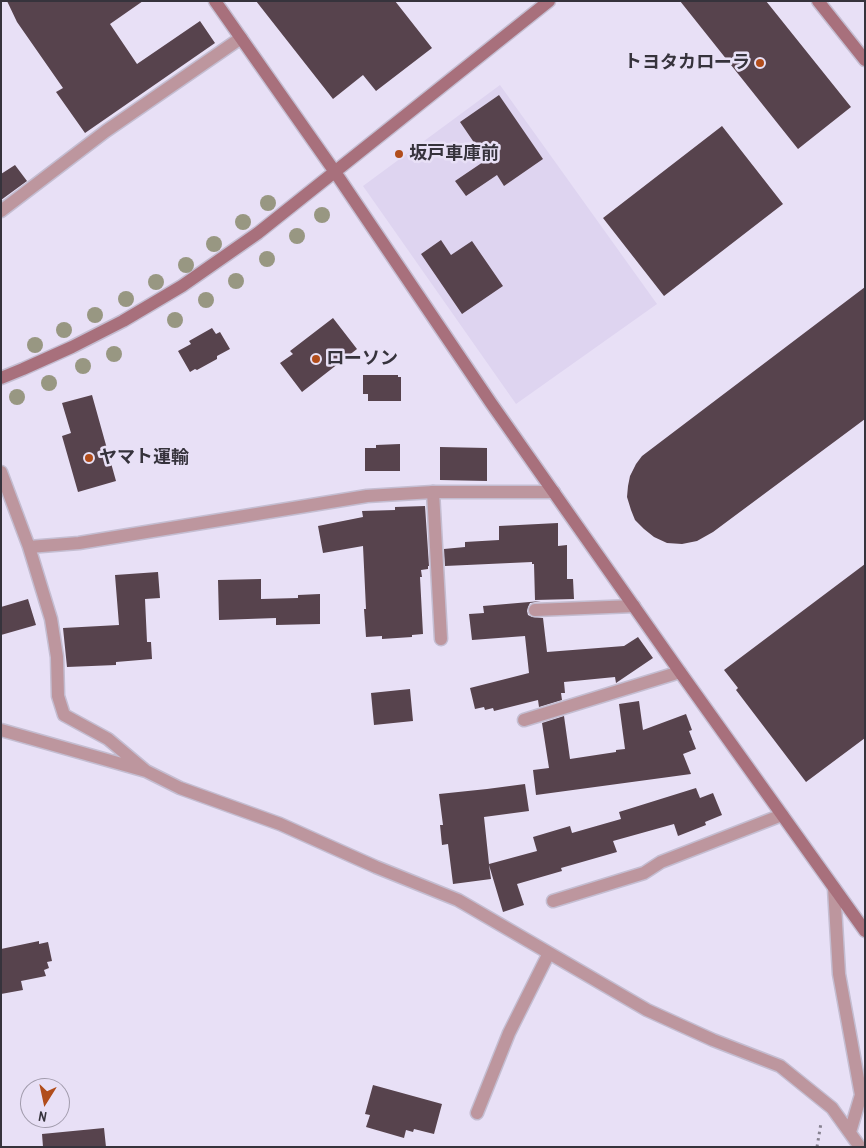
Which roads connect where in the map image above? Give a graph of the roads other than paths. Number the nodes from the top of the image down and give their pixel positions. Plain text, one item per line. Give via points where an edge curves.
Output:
1 (216, 1) edge
2 (550, 1) edge
3 (818, 1) edge
4 (241, 38) junction
5 (865, 60) edge
6 (335, 172) junction
7 (1, 211) edge
8 (1, 378) edge
9 (1, 472) edge
10 (433, 492) junction
11 (554, 492) junction
12 (29, 547) junction
13 (634, 606) junction
14 (535, 610) dead end
15 (441, 639) dead end
16 (680, 672) junction
17 (524, 720) dead end
18 (1, 730) edge
19 (146, 771) junction
20 (782, 815) junction
21 (834, 888) junction
22 (554, 901) dead end
23 (865, 931) edge
24 (549, 953) junction
25 (477, 1113) dead end
26 (850, 1132) junction
27 (860, 1147) edge

1 - 4 street
2 - 6 street
3 - 5 street
4 - 6 street
4 - 7 street via 106,131
6 - 8 street via 258,233 182,286 72,347
6 - 11 street
9 - 12 street
10 - 11 street
10 - 12 street via 367,496 78,543
10 - 15 street
11 - 13 street
12 - 19 street via 51,620 57,657 58,696 64,715 108,739
13 - 14 street
13 - 16 street
16 - 17 street
16 - 20 street
18 - 19 street
19 - 24 street via 180,788 280,824 458,900
20 - 21 street
20 - 22 street via 661,862 644,873
21 - 23 street
21 - 26 street via 839,974 861,1095
24 - 25 street via 509,1033
24 - 26 street via 647,1010 780,1066 832,1108
26 - 27 street

